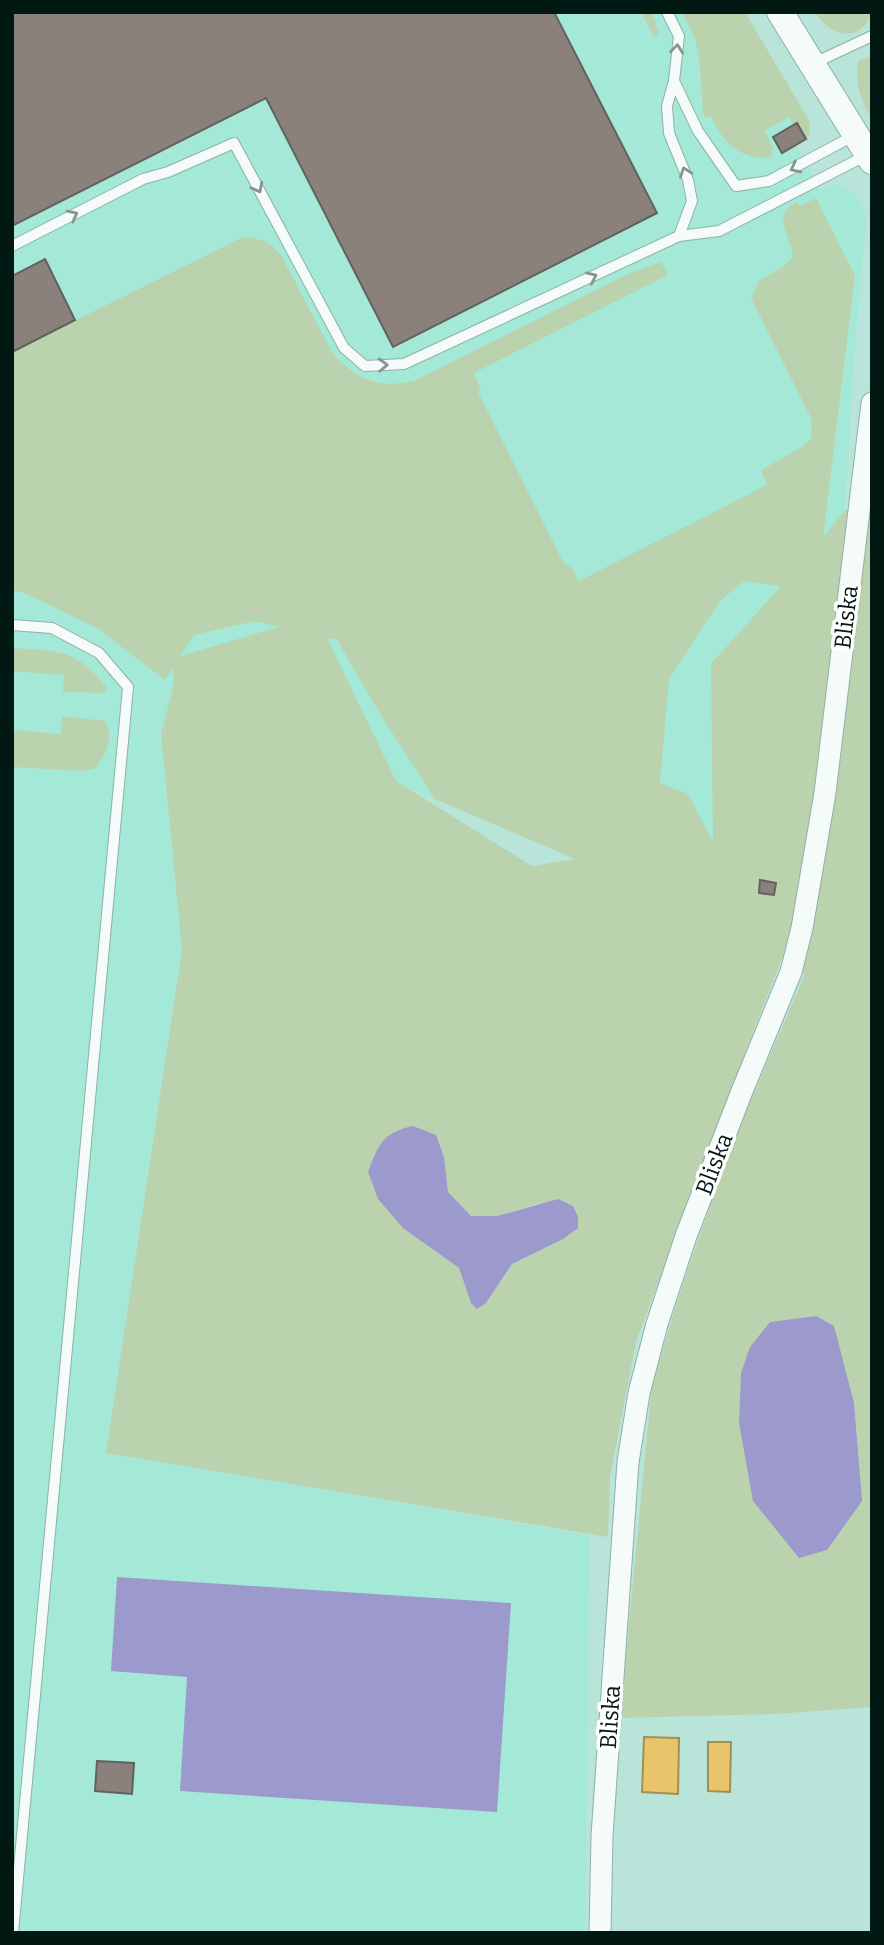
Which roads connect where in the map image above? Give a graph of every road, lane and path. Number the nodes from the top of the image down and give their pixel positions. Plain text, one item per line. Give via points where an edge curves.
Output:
1 (667, 12) edge
2 (780, 12) edge
3 (872, 36) edge
4 (812, 64) junction
5 (674, 81) junction
6 (865, 150) edge
7 (678, 236) junction
8 (12, 246) edge
9 (872, 402) edge
10 (12, 625) edge
11 (12, 1933) edge
12 (600, 1933) edge

5 -> 1 lane via 678,36
2 - 4 street
3 - 4 lane
4 - 6 street
6 -> 5 lane via 769,181 736,186 698,131
7 -> 5 lane via 692,201 669,133 667,106
6 - 7 lane via 719,231
8 -> 7 lane via 143,179 234,143 344,348 365,366 404,364
9 - 12 street, Bliska via 825,793 802,928 791,972 687,1236 639,1394 627,1476 602,1836
10 - 11 lane via 52,628 99,653 128,687

